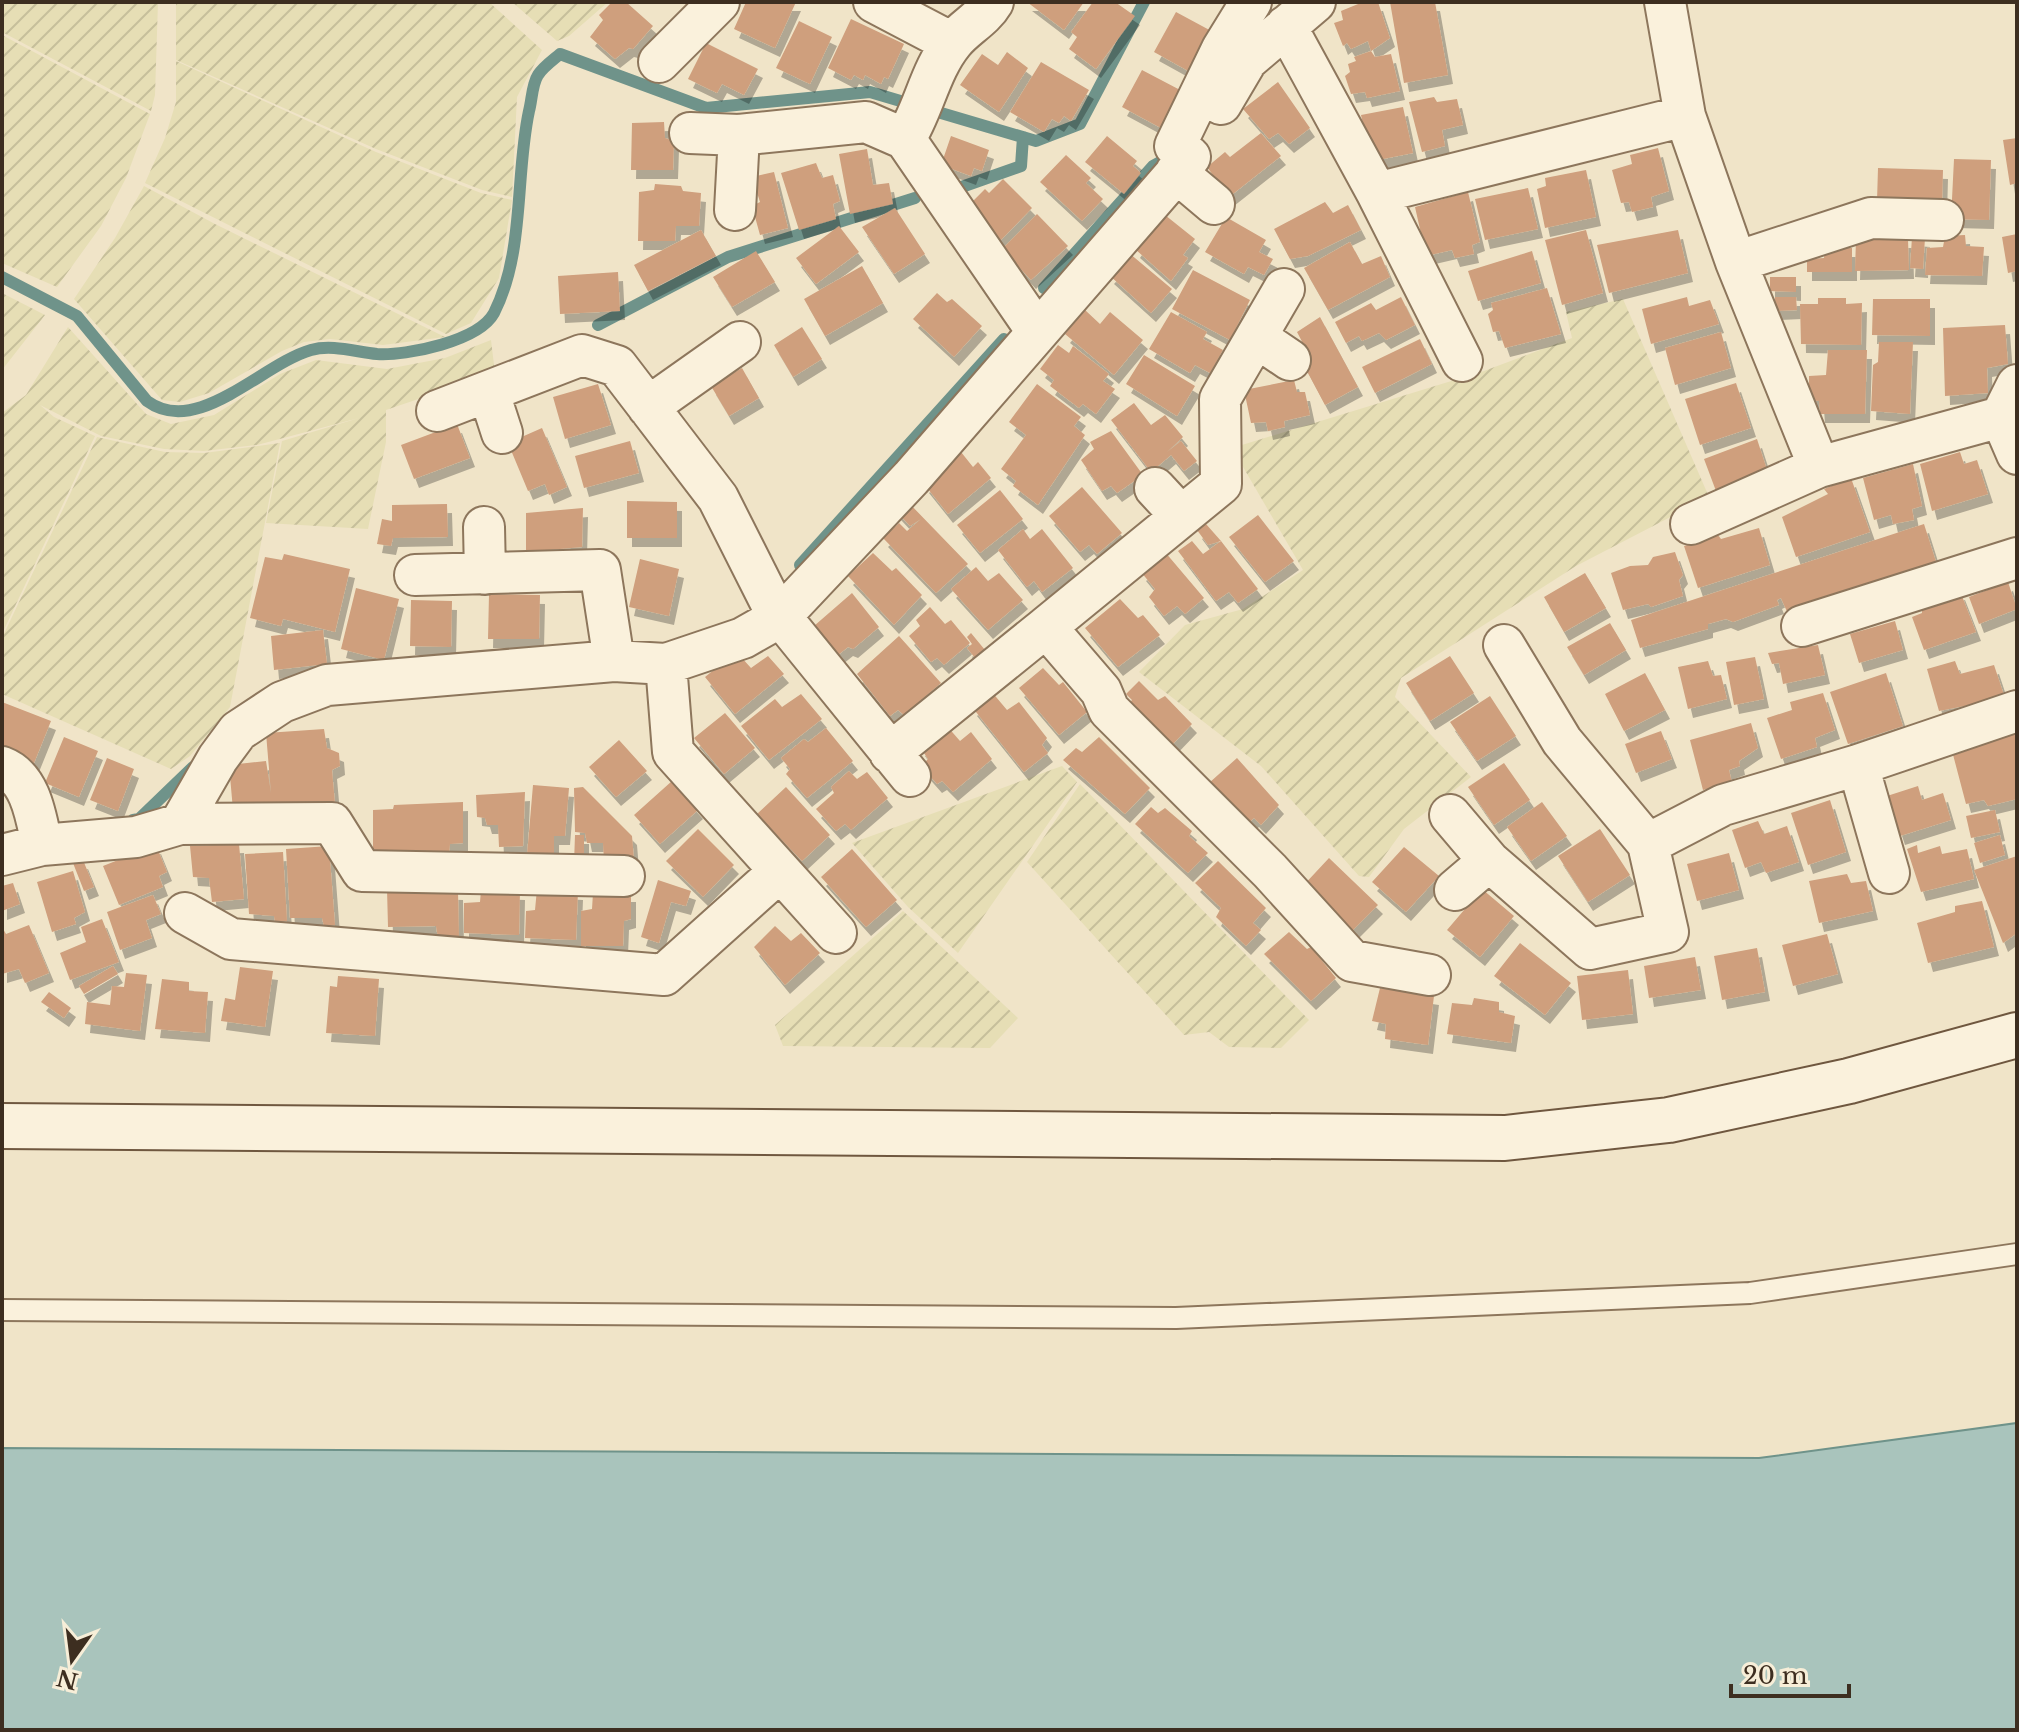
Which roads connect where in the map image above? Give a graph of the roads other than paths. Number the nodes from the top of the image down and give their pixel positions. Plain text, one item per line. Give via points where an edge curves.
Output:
1 (719, 2) edge
2 (874, 2) edge
3 (1251, 2) edge
4 (1665, 2) edge
5 (999, 14) edge
6 (1300, 14) edge
7 (952, 43) junction
8 (659, 62) dead end
9 (917, 115) junction
10 (1685, 116) junction
11 (690, 133) dead end
12 (739, 135) junction
13 (1183, 164) junction
14 (1377, 193) junction
15 (1214, 204) dead end
16 (735, 210) dead end
17 (1943, 220) dead end
18 (1736, 262) junction
19 (1284, 289) dead end
20 (1036, 330) junction
21 (1256, 337) junction
22 (740, 342) dead end
23 (1290, 360) dead end
24 (1462, 361) dead end
25 (489, 393) junction
26 (2009, 401) edge
27 (648, 407) junction
28 (437, 411) dead end
29 (502, 433) dead end
30 (2017, 454) edge
31 (1819, 467) junction
32 (1691, 524) dead end
33 (484, 527) dead end
34 (2017, 558) edge
35 (485, 574) junction
36 (415, 575) dead end
37 (780, 617) junction
38 (1802, 626) dead end
39 (1046, 627) junction
40 (1504, 645) dead end
41 (614, 661) junction
42 (666, 664) junction
43 (2017, 711) edge
44 (1858, 765) junction
45 (2, 767) edge
46 (1450, 815) dead end
47 (180, 824) junction
48 (1648, 844) junction
49 (42, 845) junction
50 (2, 855) edge
51 (1489, 861) junction
52 (780, 871) junction
53 (1889, 873) dead end
54 (624, 876) dead end
55 (1455, 890) dead end
56 (185, 913) dead end
57 (836, 933) dead end
58 (1430, 975) dead end
59 (2017, 1035) edge
60 (3, 1126) edge
61 (2017, 1254) edge
62 (2, 1310) edge

1 - 8 street
2 - 7 street
3 - 13 street via 1175,146
4 - 10 street
5 - 7 street
6 - 13 street via 1247,60
6 - 14 street
7 - 9 street
9 - 12 street
9 - 20 street
10 - 14 street
10 - 18 street
11 - 12 street
12 - 16 street
13 - 15 street
13 - 20 street
14 - 24 street
17 - 18 street via 1871,218
18 - 31 street
19 - 21 street
20 - 37 street via 911,478
21 - 23 street
21 - 39 street via 1220,399 1221,484 1168,502
22 - 27 street
25 - 27 street via 582,355 617,366
25 - 28 street
25 - 29 street
26 - 30 street
26 - 31 street
27 - 37 street via 718,498
31 - 32 street
33 - 35 street
34 - 38 street
35 - 36 street
35 - 41 street via 600,570
37 - 39 street via 900,764
37 - 42 street via 743,638
39 - 58 street via 1101,691 1109,710 1186,769 1279,861 1352,961
40 - 48 street via 1548,750
41 - 42 street
41 - 47 street via 316,689 282,702 238,731
42 - 52 street via 673,752
43 - 44 street
44 - 48 street via 1723,805
44 - 53 street
45 - 49 street via 15,772 34,806
46 - 51 street
47 - 49 street via 136,837
47 - 54 street via 332,823 362,871 480,861
48 - 51 street via 1668,932 1590,949
49 - 50 street
51 - 55 street
52 - 56 street via 664,975 229,956
52 - 57 street
59 - 60 street via 1849,1081 1669,1120 1505,1138
61 - 62 lane via 1750,1293 1176,1318

